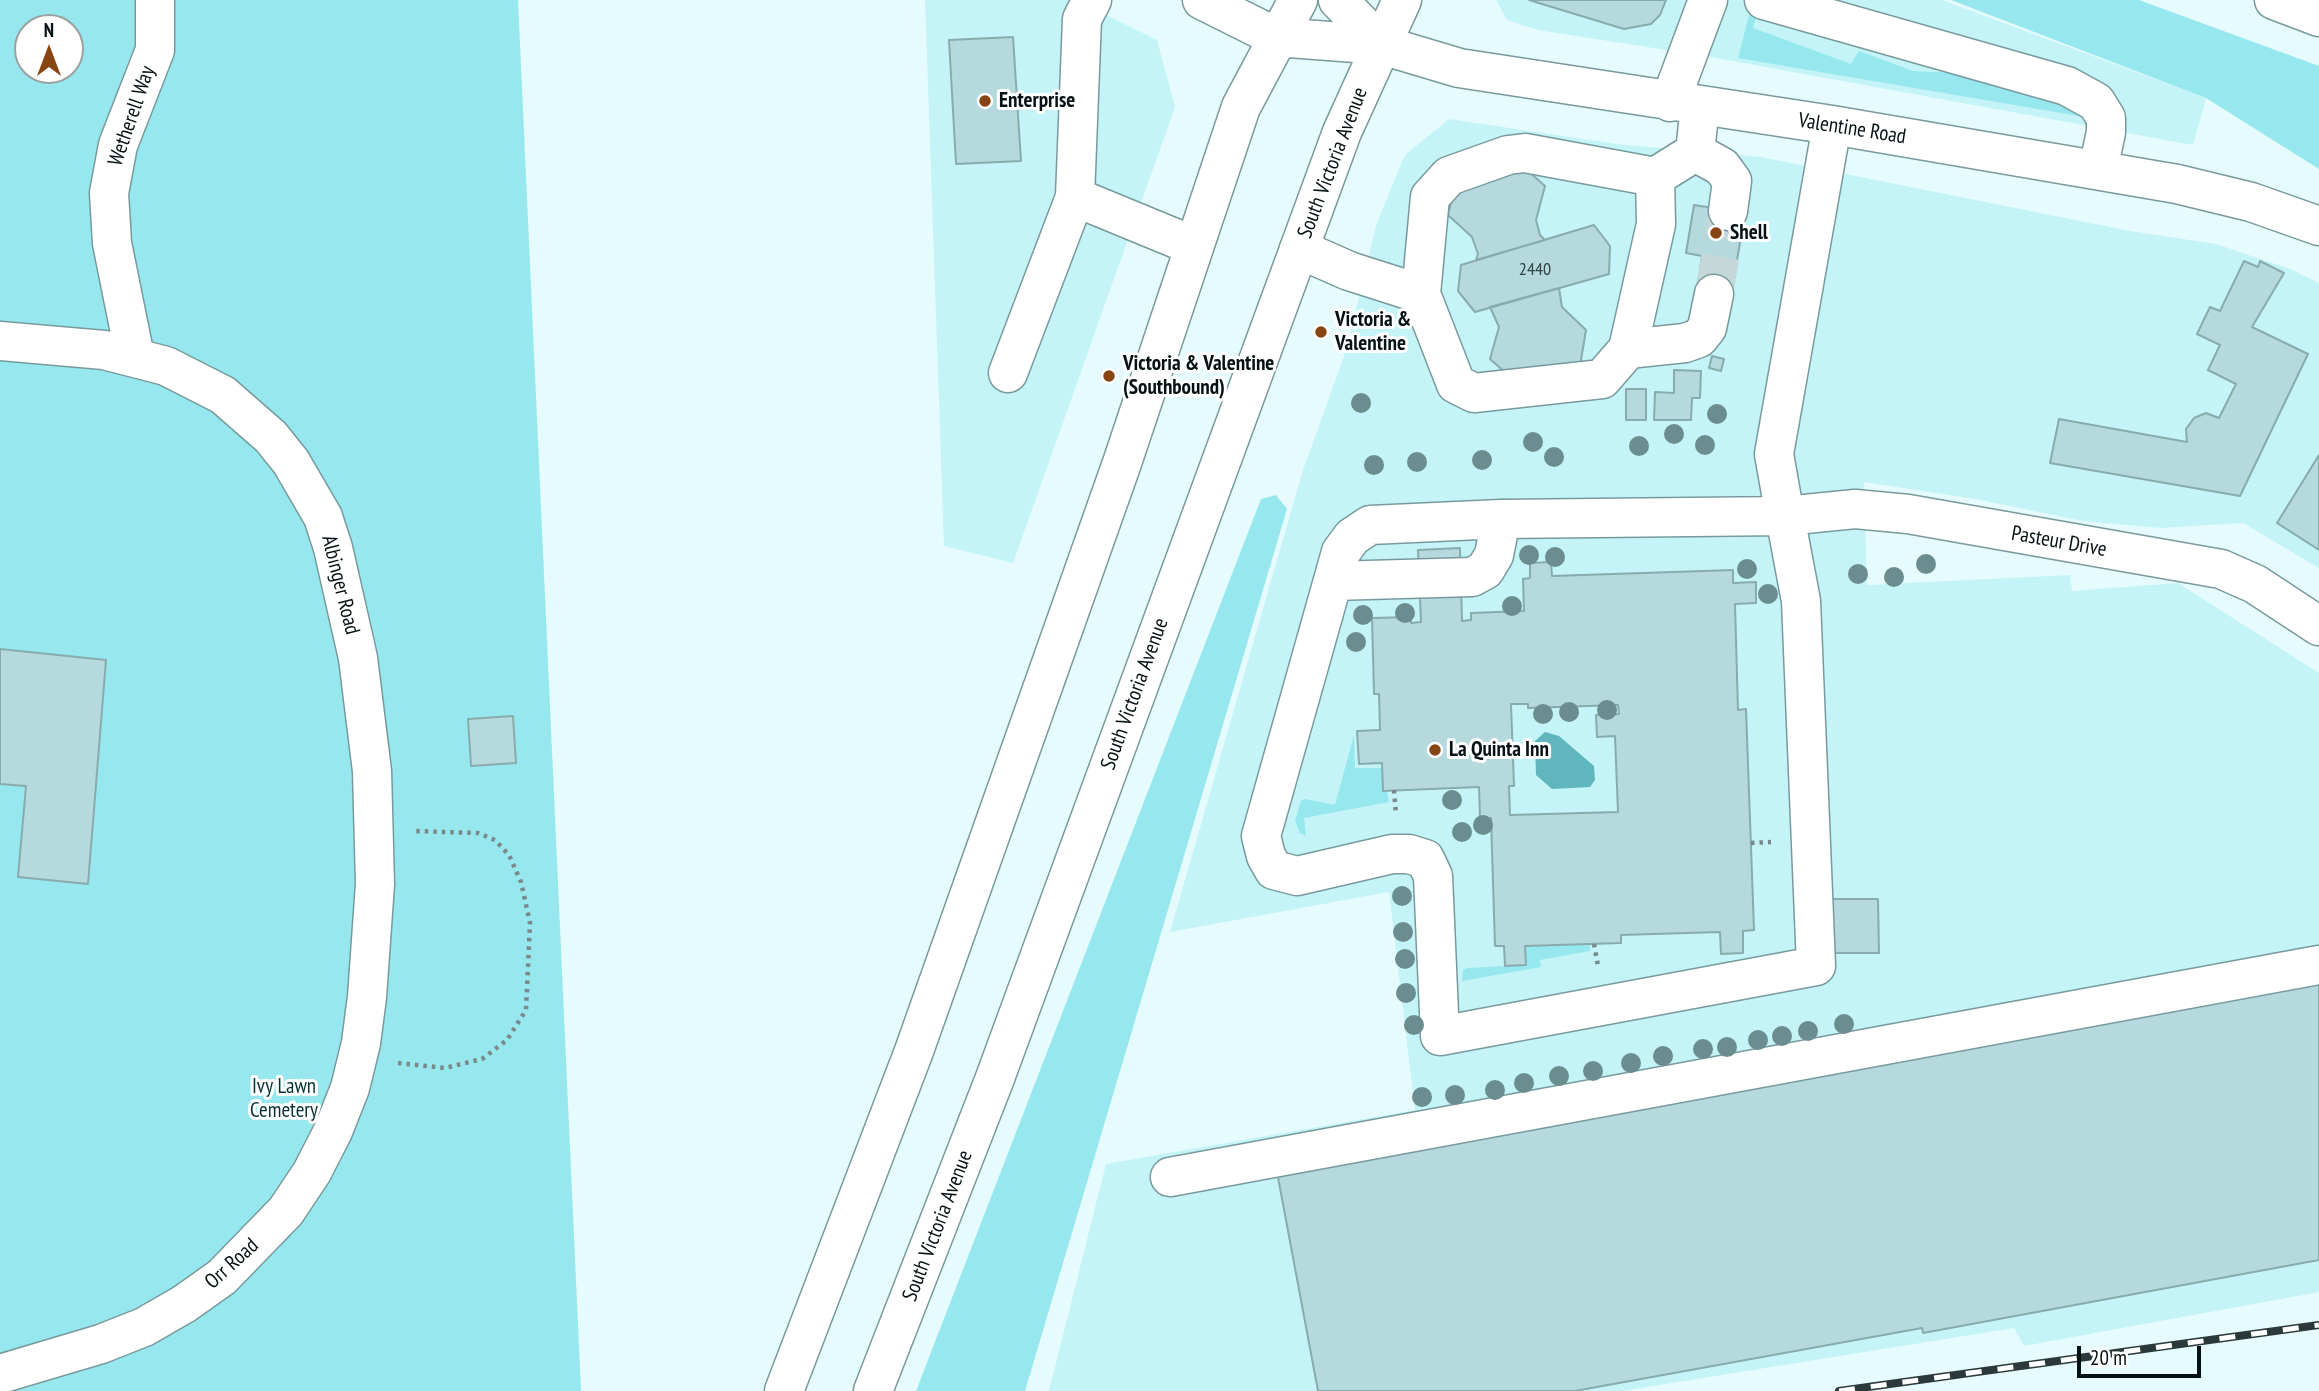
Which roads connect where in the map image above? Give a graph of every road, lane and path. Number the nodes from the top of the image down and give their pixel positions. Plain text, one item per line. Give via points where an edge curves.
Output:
1 (155, 0) edge
2 (1093, 0) edge
3 (1202, 0) edge
4 (1298, 0) edge
5 (1338, 0) edge
6 (1402, 0) edge
7 (1708, 0) edge
8 (1764, 0) edge
9 (2274, 0) edge
10 (2319, 17) edge
11 (1276, 37) junction
12 (1382, 45) junction
13 (1685, 104) junction
14 (1832, 125) junction
15 (1695, 152) junction
16 (2098, 170) junction
17 (1655, 177) junction
18 (1075, 197) junction
19 (1728, 211) tunnel mouth
20 (2319, 226) edge
21 (1194, 246) junction
22 (1299, 249) junction
23 (1421, 294) junction
24 (1714, 294) tunnel mouth
25 (0, 341) edge
26 (1628, 349) junction
27 (135, 357) junction
28 (1008, 373) dead end
29 (1784, 516) junction
30 (1501, 519) junction
31 (1333, 581) junction
32 (2319, 626) edge
33 (1394, 790) dead end
34 (1394, 802) dead end
35 (374, 831) junction
36 (1594, 944) dead end
37 (1594, 950) dead end
38 (2319, 965) edge
39 (360, 1048) junction
40 (1170, 1177) dead end
41 (0, 1374) edge
42 (784, 1391) edge
43 (873, 1391) edge

1 - 27 main road, Wetherell Way via 153,58 118,145 109,193 112,243
2 - 18 main road via 1082,19
3 - 11 main road, Valentine Road
4 - 11 main road
5 - 12 main road, Valentine Road
6 - 12 main road, South Victoria Avenue
7 - 13 main road
8 - 16 main road via 2067,86 2096,102 2106,118
9 - 10 main road
11 - 12 main road, Valentine Road
11 - 21 main road via 1241,107
12 - 13 main road, Valentine Road via 1459,68
12 - 22 main road, South Victoria Avenue via 1342,132
13 - 14 main road, Valentine Road
13 - 15 main road
14 - 16 main road, Valentine Road
14 - 29 main road via 1774,454
15 - 17 main road
15 - 19 main road via 1723,167 1732,181
16 - 20 main road, Valentine Road via 2251,202
17 - 23 main road via 1525,153 1449,176 1430,197
17 - 26 main road via 1656,224
18 - 21 main road
18 - 28 main road
21 - 42 main road via 914,1051
22 - 23 main road
22 - 43 main road, South Victoria Avenue via 995,1078
23 - 26 main road via 1456,384 1474,393 1602,379
24 - 26 main road via 1707,328 1699,338 1685,344
25 - 27 main road, Albinger Road
27 - 35 main road, Albinger Road via 195,379 223,395 271,437 309,488 333,548 358,658 372,771
29 - 30 main road, Pasteur Drive
29 - 31 main road, Pasteur Drive via 1801,601 1816,966 1440,1036 1433,876 1425,859 1392,854 1297,876 1274,870 1261,836
29 - 32 main road, Pasteur Drive via 1855,509 1908,514 2221,569 2255,584
30 - 31 main road, Pasteur Drive via 1370,525 1341,552
30 - 31 main road via 1494,555 1485,570 1472,577
33 - 34 path
35 - 39 main road, Albinger Road via 375,884
35 - 39 path via 478,834 495,840 509,855 530,923 526,1010 508,1040 482,1059 445,1068 407,1065
36 - 37 path
38 - 40 main road
39 - 41 main road, Orr Road via 333,1131 312,1172 286,1211 222,1277 144,1327

